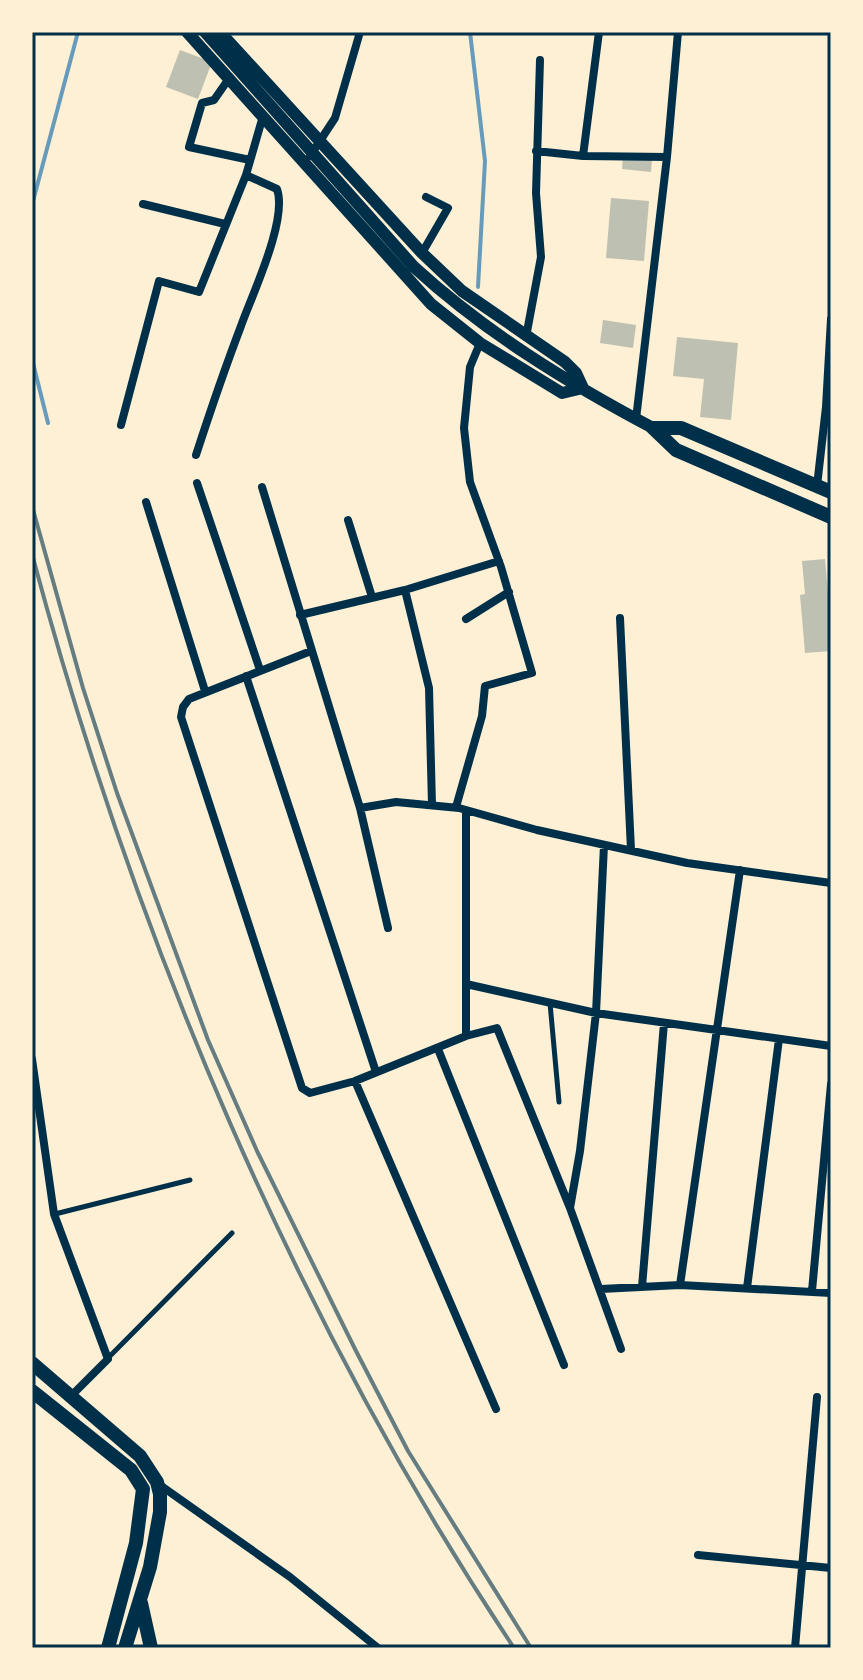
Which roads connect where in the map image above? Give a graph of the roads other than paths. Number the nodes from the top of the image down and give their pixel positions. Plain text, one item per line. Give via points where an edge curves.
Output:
1 (220, 32) edge
2 (360, 32) edge
3 (599, 32) edge
4 (678, 32) edge
5 (196, 34) edge
6 (540, 60) dead end
7 (230, 77) junction
8 (264, 116) junction
9 (320, 140) junction
10 (536, 151) junction
11 (583, 156) junction
12 (667, 157) junction
13 (250, 160) junction
14 (305, 163) junction
15 (246, 175) junction
16 (426, 197) dead end
17 (143, 204) dead end
18 (225, 224) junction
19 (422, 253) junction
20 (831, 319) edge
21 (526, 337) junction
22 (480, 343) junction
23 (583, 388) junction
24 (636, 419) junction
25 (121, 425) dead end
26 (653, 428) junction
27 (196, 455) dead end
28 (197, 483) dead end
29 (262, 487) dead end
30 (824, 489) edge
31 (146, 502) dead end
32 (831, 517) edge
33 (348, 520) dead end
34 (499, 561) junction
35 (405, 590) junction
36 (509, 592) junction
37 (372, 597) junction
38 (300, 615) junction
39 (620, 618) dead end
40 (466, 619) dead end
41 (311, 651) junction
42 (260, 670) junction
43 (246, 676) junction
44 (205, 691) junction
45 (432, 805) junction
46 (360, 808) junction
47 (461, 809) junction
48 (604, 845) junction
49 (631, 850) junction
50 (740, 870) junction
51 (831, 883) edge
52 (388, 928) dead end
53 (466, 984) junction
54 (550, 1003) junction
55 (596, 1013) junction
56 (664, 1023) junction
57 (717, 1029) junction
58 (466, 1036) junction
59 (779, 1039) junction
60 (831, 1046) edge
61 (438, 1049) junction
62 (32, 1059) edge
63 (376, 1072) junction
64 (355, 1081) junction
65 (831, 1084) edge
66 (559, 1102) dead end
67 (190, 1180) dead end
68 (570, 1208) junction
69 (54, 1214) junction
70 (232, 1233) dead end
71 (680, 1285) junction
72 (642, 1287) junction
73 (747, 1288) junction
74 (601, 1289) junction
75 (812, 1291) junction
76 (831, 1293) edge
77 (621, 1349) dead end
78 (108, 1359) junction
79 (32, 1363) edge
80 (564, 1365) dead end
81 (32, 1391) edge
82 (71, 1396) junction
83 (817, 1397) dead end
84 (496, 1409) dead end
85 (157, 1482) junction
86 (698, 1555) dead end
87 (802, 1564) junction
88 (831, 1568) edge
89 (141, 1603) junction
90 (108, 1648) edge
91 (125, 1648) edge
92 (151, 1648) edge
93 (378, 1648) edge
94 (795, 1648) edge

1 - 9 main road
2 - 9 street via 335,118
3 - 11 street
4 - 12 street
5 - 7 main road
5 - 23 main road via 414,267 489,330
6 - 10 street
7 - 8 main road
7 - 13 street via 214,100 202,103 189,147
8 - 13 street
8 - 14 main road
9 - 14 street
9 - 19 main road
10 - 11 street
10 - 21 street via 541,257
11 - 12 street
12 - 24 street
13 - 15 street
14 - 22 main road via 431,304
15 - 18 street
15 - 27 street via 277,189 280,207 262,275
16 - 19 street via 448,208
17 - 18 street
18 - 25 street via 199,292 159,281
19 - 21 main road via 462,291
20 - 30 street
21 - 23 main road via 571,367
22 - 23 main road via 562,393
22 - 34 street via 470,367 464,428 470,482
23 - 24 main road
24 - 26 main road
26 - 30 main road via 681,428
26 - 32 main road via 676,450
28 - 42 street
29 - 38 street
31 - 44 street
33 - 37 street
34 - 35 street
34 - 36 street
35 - 37 street
35 - 45 street via 429,688
36 - 40 street
36 - 47 street via 532,673 485,686
37 - 38 street
38 - 41 street
39 - 49 street
41 - 42 street
41 - 46 street
42 - 43 street
43 - 44 street
43 - 63 street
44 - 64 street via 189,699 181,717 302,1088 310,1093
45 - 46 street via 396,802
45 - 47 street
46 - 52 street
47 - 48 street
47 - 53 street
48 - 49 street
48 - 55 street
49 - 50 street
50 - 51 street
50 - 57 street
53 - 54 street
53 - 58 street
54 - 55 street
54 - 66 lane
55 - 56 street
55 - 68 street
56 - 57 street
56 - 72 street
57 - 59 street
57 - 71 street
58 - 61 street
58 - 68 street via 497,1028
59 - 60 street
59 - 73 street
61 - 63 street
61 - 80 street
62 - 69 street
63 - 64 street
64 - 84 street
65 - 75 street
67 - 69 lane
68 - 74 street
69 - 78 street
70 - 78 lane
71 - 72 street
71 - 73 street
72 - 74 street
73 - 75 street
74 - 77 street
75 - 76 street
78 - 82 street
79 - 82 main road
81 - 90 main road via 131,1470 143,1489 136,1543
82 - 85 main road via 140,1456
83 - 87 street
85 - 89 main road via 160,1512
85 - 93 street
86 - 87 street
87 - 88 street
87 - 94 street
89 - 91 main road
89 - 92 main road

